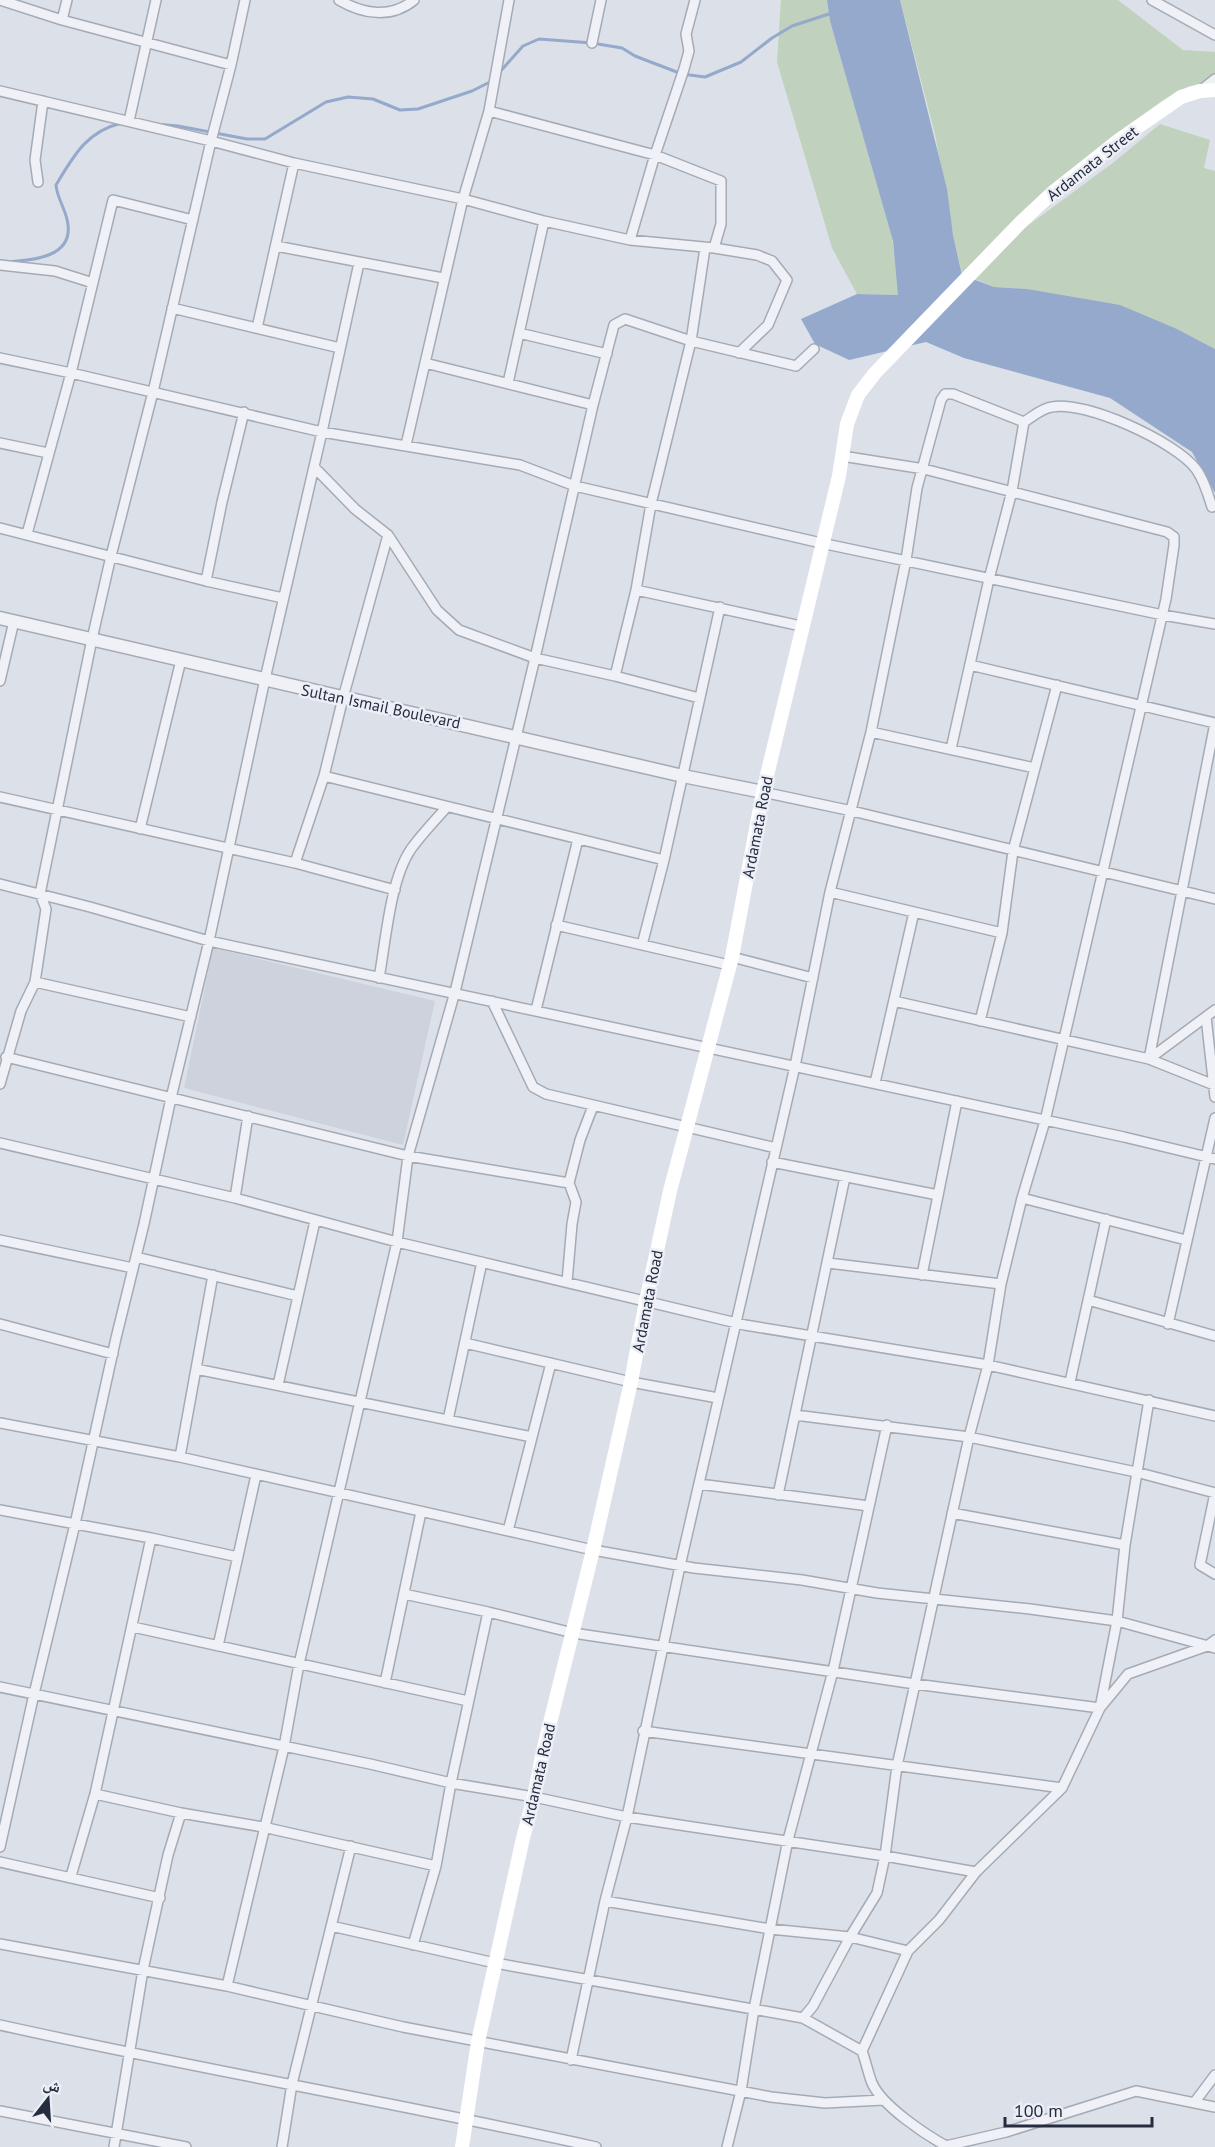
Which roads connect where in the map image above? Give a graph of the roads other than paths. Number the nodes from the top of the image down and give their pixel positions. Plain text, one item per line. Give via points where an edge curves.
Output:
1 (0, 0) edge
2 (67, 0) edge
3 (156, 0) edge
4 (245, 0) edge
5 (339, 0) edge
6 (414, 0) edge
7 (509, 0) edge
8 (601, 0) edge
9 (695, 0) edge
10 (1152, 0) edge
11 (62, 20) junction
12 (1215, 35) edge
13 (146, 42) junction
14 (592, 43) dead end
15 (231, 65) junction
16 (1215, 79) edge
17 (1215, 90) edge
18 (0, 91) edge
19 (1200, 91) junction
20 (43, 101) junction
21 (489, 111) junction
22 (129, 122) junction
23 (211, 141) junction
24 (655, 155) junction
25 (294, 163) junction
26 (38, 182) dead end
27 (463, 199) junction
28 (193, 220) junction
29 (544, 220) junction
30 (630, 240) junction
31 (276, 246) junction
32 (710, 248) junction
33 (359, 263) junction
34 (0, 265) edge
35 (443, 278) junction
36 (93, 283) junction
37 (172, 308) junction
38 (257, 328) junction
39 (519, 333) junction
40 (691, 341) junction
41 (340, 348) junction
42 (814, 349) dead end
43 (740, 353) junction
44 (606, 354) junction
45 (0, 358) edge
46 (425, 363) junction
47 (71, 373) junction
48 (876, 373) joint
49 (508, 383) junction
50 (153, 392) junction
51 (593, 405) junction
52 (244, 412) junction
53 (1024, 422) junction
54 (322, 432) junction
55 (0, 443) edge
56 (406, 445) junction
57 (48, 453) junction
58 (842, 456) junction
59 (314, 467) junction
60 (924, 469) junction
61 (575, 486) junction
62 (1012, 491) junction
63 (651, 504) junction
64 (1212, 507) dead end
65 (0, 528) edge
66 (27, 534) junction
67 (388, 535) junction
68 (821, 543) junction
69 (111, 555) junction
70 (906, 560) junction
71 (989, 579) junction
72 (206, 581) junction
73 (636, 590) junction
74 (283, 598) junction
75 (720, 607) junction
76 (1162, 615) junction
77 (0, 618) edge
78 (14, 621) junction
79 (1215, 624) edge
80 (801, 627) junction
81 (92, 639) junction
82 (535, 658) junction
83 (181, 660) junction
84 (970, 665) junction
85 (615, 676) junction
86 (265, 679) junction
87 (0, 681) edge
88 (1057, 685) junction
89 (343, 698) junction
90 (699, 698) junction
91 (1141, 704) junction
92 (1215, 723) edge
93 (871, 732) junction
94 (515, 736) junction
95 (951, 749) junction
96 (1035, 768) junction
97 (324, 776) junction
98 (683, 776) junction
99 (763, 792) junction
100 (0, 797) edge
101 (447, 807) junction
102 (58, 811) junction
103 (852, 811) junction
104 (496, 819) junction
105 (140, 829) junction
106 (578, 839) junction
107 (229, 849) junction
108 (1013, 851) junction
109 (664, 860) junction
110 (295, 863) junction
111 (1102, 872) junction
112 (0, 884) edge
113 (395, 890) junction
114 (830, 892) junction
115 (1182, 892) junction
116 (40, 894) junction
117 (1215, 899) edge
118 (914, 912) junction
119 (556, 925) junction
120 (1002, 933) junction
121 (209, 941) junction
122 (642, 945) junction
123 (730, 961) junction
124 (379, 978) junction
125 (813, 978) junction
126 (35, 982) junction
127 (455, 992) junction
128 (894, 1000) junction
129 (492, 1001) junction
130 (536, 1010) junction
131 (1215, 1010) edge
132 (191, 1017) junction
133 (1206, 1017) junction
134 (980, 1021) junction
135 (1064, 1039) junction
136 (707, 1048) junction
137 (6, 1057) junction
138 (1149, 1059) junction
139 (795, 1066) junction
140 (876, 1083) junction
141 (0, 1084) edge
142 (1214, 1085) edge
143 (1215, 1097) edge
144 (171, 1098) junction
145 (957, 1101) junction
146 (593, 1106) junction
147 (248, 1116) junction
148 (1215, 1118) edge
149 (1045, 1120) junction
150 (686, 1128) junction
151 (0, 1143) edge
152 (776, 1148) junction
153 (408, 1156) junction
154 (1210, 1158) edge
155 (772, 1162) junction
156 (845, 1177) junction
157 (153, 1180) junction
158 (568, 1183) junction
159 (938, 1195) junction
160 (235, 1198) junction
161 (1022, 1198) junction
162 (1106, 1219) junction
163 (315, 1221) junction
164 (0, 1240) edge
165 (1186, 1240) junction
166 (397, 1242) junction
167 (136, 1257) junction
168 (482, 1262) junction
169 (828, 1263) junction
170 (133, 1268) junction
171 (213, 1275) junction
172 (922, 1275) junction
173 (567, 1282) junction
174 (1001, 1284) junction
175 (298, 1296) junction
176 (1088, 1300) junction
177 (646, 1301) junction
178 (735, 1322) junction
179 (0, 1324) edge
180 (1168, 1324) junction
181 (1215, 1336) edge
182 (812, 1337) junction
183 (465, 1343) junction
184 (113, 1354) junction
185 (551, 1363) junction
186 (988, 1365) junction
187 (196, 1369) junction
188 (631, 1382) junction
189 (1070, 1382) junction
190 (278, 1385) junction
191 (718, 1398) junction
192 (1149, 1400) junction
193 (360, 1402) junction
194 (795, 1415) junction
195 (1215, 1416) edge
196 (448, 1420) junction
197 (0, 1423) edge
198 (887, 1425) junction
199 (532, 1437) junction
200 (969, 1437) junction
201 (93, 1440) junction
202 (180, 1457) junction
203 (1136, 1472) junction
204 (256, 1476) junction
205 (699, 1484) junction
206 (1215, 1493) edge
207 (338, 1494) junction
208 (778, 1495) junction
209 (869, 1506) junction
210 (0, 1510) edge
211 (421, 1512) junction
212 (952, 1513) junction
213 (75, 1524) junction
214 (508, 1531) junction
215 (151, 1538) junction
216 (1125, 1545) junction
217 (593, 1550) junction
218 (238, 1557) junction
219 (680, 1566) junction
220 (1215, 1574) edge
221 (851, 1589) junction
222 (404, 1594) junction
223 (933, 1599) junction
224 (489, 1612) junction
225 (1117, 1621) junction
226 (133, 1627) junction
227 (573, 1633) junction
228 (1212, 1645) edge
229 (218, 1646) junction
230 (662, 1646) junction
231 (299, 1664) junction
232 (833, 1671) junction
233 (386, 1683) junction
234 (915, 1684) junction
235 (0, 1687) edge
236 (34, 1695) junction
237 (468, 1701) junction
238 (1100, 1708) junction
239 (114, 1712) junction
240 (644, 1731) junction
241 (284, 1747) junction
242 (811, 1754) junction
243 (897, 1766) junction
244 (451, 1783) junction
245 (1062, 1788) junction
246 (95, 1794) junction
247 (534, 1797) junction
248 (181, 1813) junction
249 (627, 1817) junction
250 (263, 1827) junction
251 (788, 1840) junction
252 (351, 1846) junction
253 (0, 1847) edge
254 (885, 1856) junction
255 (0, 1862) edge
256 (436, 1866) junction
257 (976, 1872) junction
258 (71, 1876) junction
259 (160, 1898) junction
260 (605, 1901) junction
261 (331, 1926) junction
262 (770, 1929) junction
263 (850, 1937) junction
264 (0, 1944) edge
265 (413, 1945) junction
266 (908, 1951) junction
267 (495, 1963) junction
268 (143, 1970) junction
269 (587, 1980) junction
270 (227, 1986) junction
271 (312, 2007) junction
272 (754, 2009) junction
273 (803, 2018) junction
274 (0, 2025) edge
275 (478, 2042) junction
276 (862, 2051) junction
277 (129, 2054) junction
278 (571, 2060) junction
279 (1215, 2075) edge
280 (292, 2084) junction
281 (741, 2091) junction
282 (883, 2100) junction
283 (1194, 2103) junction
284 (1215, 2107) edge
285 (0, 2111) edge
286 (467, 2119) junction
287 (115, 2134) junction
288 (947, 2146) edge
289 (114, 2147) edge
290 (186, 2147) edge
291 (282, 2147) edge
292 (462, 2147) edge
293 (596, 2147) edge
294 (727, 2147) edge

1 - 11 street
2 - 11 street
3 - 13 street
4 - 15 street
5 - 6 street via 377,14 406,7
7 - 21 street
8 - 14 street
9 - 24 street via 686,34 689,51
10 - 12 street
11 - 13 street
13 - 15 street
13 - 22 street
15 - 23 street
16 - 19 street
17 - 19 main road, Ardamata Street
18 - 20 street
19 - 48 main road, Ardamata Street via 1181,98 1119,140 1052,193
20 - 22 street
20 - 26 street via 35,160
21 - 24 street
21 - 27 street
22 - 23 street
23 - 25 street
23 - 28 street
24 - 30 street
24 - 32 street via 721,181 721,224
25 - 27 street
25 - 31 street
27 - 29 street
27 - 35 street
28 - 36 street via 113,200
28 - 37 street
29 - 30 street
29 - 39 street
30 - 32 street
31 - 33 street
31 - 38 street
32 - 40 street
32 - 43 street via 757,255 771,261 787,280 768,325
33 - 35 street
33 - 41 street
34 - 36 street via 55,271
35 - 46 street
36 - 47 street
37 - 38 street
37 - 50 street
38 - 41 street
39 - 44 street
39 - 49 street
40 - 43 street
40 - 44 street via 625,319 614,325
40 - 63 street
41 - 54 street
42 - 43 street via 796,366
44 - 51 street
45 - 47 street
46 - 49 street
46 - 56 street
47 - 50 street
47 - 57 street
48 - 58 main road, Ardamata Road via 858,395 847,423
49 - 51 street
50 - 52 street
50 - 69 street
51 - 61 street
52 - 54 street
52 - 72 street
53 - 60 street via 945,394
53 - 62 street
53 - 64 street via 1049,407 1065,406 1120,422 1180,454 1196,468
54 - 56 street
54 - 59 street
55 - 57 street
56 - 61 street via 520,465
57 - 66 street
58 - 60 street
58 - 68 main road, Ardamata Road
59 - 67 street via 355,509
59 - 74 street
60 - 62 street
60 - 70 street
61 - 63 street
61 - 82 street
62 - 71 street
62 - 76 street via 1174,537
63 - 68 street
63 - 73 street
65 - 66 street
66 - 69 street
67 - 82 street via 447,621 459,630
67 - 89 street
68 - 70 street
68 - 80 main road, Ardamata Road
69 - 72 street
69 - 81 street
70 - 71 street
70 - 93 street
71 - 76 street
71 - 84 street
72 - 74 street
73 - 75 street
73 - 85 street
74 - 86 street
75 - 80 street
75 - 90 street
76 - 79 street
76 - 91 street
77 - 78 street, Sultan Ismail Boulevard
78 - 81 street, Sultan Ismail Boulevard
78 - 87 street
80 - 99 main road, Ardamata Road
81 - 83 street, Sultan Ismail Boulevard
81 - 102 street
82 - 85 street
82 - 94 street
83 - 86 street, Sultan Ismail Boulevard
83 - 105 street
84 - 88 street
84 - 95 street
85 - 90 street
86 - 89 street, Sultan Ismail Boulevard
86 - 107 street
88 - 91 street
88 - 96 street
89 - 94 street, Sultan Ismail Boulevard
89 - 97 street
90 - 98 street
91 - 92 street
91 - 111 street
92 - 115 street
93 - 95 street
93 - 103 street
94 - 98 street, Sultan Ismail Boulevard
94 - 104 street
95 - 96 street
96 - 108 street
97 - 101 street
97 - 110 street
98 - 99 street, Sultan Ismail Boulevard
98 - 109 street
99 - 103 street
99 - 123 main road, Ardamata Road
100 - 102 street
101 - 104 street
101 - 113 street via 411,849
102 - 105 street
102 - 116 street
103 - 108 street
103 - 114 street
104 - 106 street
104 - 127 street
105 - 107 street
106 - 109 street
106 - 119 street
107 - 110 street
107 - 121 street
108 - 111 street
108 - 120 street
109 - 122 street
110 - 113 street
111 - 115 street
111 - 135 street
112 - 116 street
113 - 124 street
114 - 118 street
114 - 125 street
115 - 117 street
115 - 138 street
116 - 121 street
116 - 126 street via 46,909
118 - 120 street
118 - 128 street
119 - 122 street
119 - 130 street
120 - 134 street
121 - 124 street
121 - 132 street
122 - 123 street
123 - 125 street
123 - 136 main road, Ardamata Road
124 - 127 street
125 - 139 street
126 - 132 street
126 - 137 street
127 - 129 street
127 - 153 street
128 - 134 street
128 - 140 street
129 - 130 street
129 - 146 street via 533,1087
130 - 136 street
131 - 133 street
132 - 144 street
133 - 138 street
133 - 142 street
134 - 135 street
135 - 138 street
135 - 149 street
136 - 139 street
136 - 150 main road, Ardamata Road
137 - 141 street
137 - 144 street
138 - 142 street
139 - 140 street
139 - 152 street
140 - 145 street
142 - 143 street
144 - 147 street
144 - 157 street
145 - 149 street
145 - 159 street
146 - 150 street
146 - 158 street
147 - 153 street
147 - 160 street
148 - 154 street
149 - 154 street
149 - 161 street
150 - 152 street
150 - 177 main road, Ardamata Road
151 - 157 street
152 - 155 street
153 - 158 street
153 - 166 street
154 - 165 street
155 - 156 street
155 - 178 street
156 - 159 street
156 - 169 street
157 - 160 street
157 - 167 street
158 - 173 street via 576,1202
159 - 172 street
160 - 163 street
161 - 162 street
161 - 174 street
162 - 165 street
162 - 176 street
163 - 166 street
163 - 175 street
164 - 170 street
165 - 180 street
166 - 168 street
166 - 193 street
167 - 170 street
167 - 171 street
168 - 173 street
168 - 183 street
169 - 172 street
169 - 182 street
170 - 184 street
171 - 175 street
171 - 187 street
172 - 174 street
173 - 177 street
174 - 186 street
175 - 190 street
176 - 180 street
176 - 189 street
177 - 178 street
177 - 188 main road, Ardamata Road
178 - 182 street
178 - 191 street
179 - 184 street
180 - 181 street
182 - 186 street
182 - 194 street
183 - 185 street
183 - 196 street
184 - 201 street
185 - 188 street
185 - 199 street
186 - 189 street
186 - 200 street
187 - 190 street
187 - 202 street
188 - 191 street
188 - 217 main road, Ardamata Road
189 - 192 street
190 - 193 street
191 - 205 street
192 - 195 street
192 - 203 street
193 - 196 street
193 - 207 street
194 - 198 street
194 - 208 street
196 - 199 street
197 - 201 street
198 - 200 street
198 - 209 street
199 - 214 street
200 - 203 street
200 - 212 street
201 - 202 street
201 - 213 street
202 - 204 street
203 - 206 street
203 - 216 street
204 - 207 street
204 - 218 street
205 - 208 street
205 - 219 street
206 - 220 street via 1200,1565
207 - 211 street
207 - 231 street
208 - 209 street
209 - 221 street
210 - 213 street
211 - 214 street
211 - 222 street
212 - 216 street
212 - 223 street
213 - 215 street
213 - 236 street
214 - 217 street
215 - 218 street
215 - 226 street
216 - 225 street
217 - 219 street
217 - 227 main road, Ardamata Road
218 - 229 street
219 - 221 street
219 - 230 street
221 - 223 street
221 - 232 street
222 - 224 street
222 - 233 street
223 - 225 street
223 - 234 street
224 - 227 street
224 - 237 street
225 - 228 street
225 - 238 street
226 - 229 street
226 - 239 street
227 - 230 street
227 - 247 main road, Ardamata Road
228 - 238 street via 1128,1674
229 - 231 street
230 - 232 street
230 - 240 street
231 - 233 street
231 - 241 street
232 - 234 street
232 - 242 street
233 - 237 street
234 - 238 street
234 - 243 street
235 - 236 street
236 - 239 street
236 - 253 street
237 - 244 street
238 - 245 street
239 - 241 street
239 - 246 street
240 - 242 street
240 - 249 street
241 - 244 street
241 - 250 street
242 - 243 street
242 - 251 street
243 - 245 street
243 - 254 street
244 - 247 street
244 - 256 street
245 - 257 street
246 - 248 street
246 - 258 street
247 - 249 street
247 - 267 main road, Ardamata Road
248 - 250 street
248 - 259 street
249 - 251 street
249 - 260 street
250 - 252 street
250 - 270 street
251 - 254 street
251 - 262 street
252 - 256 street
252 - 261 street
254 - 257 street
254 - 263 street via 877,1893
255 - 258 street
256 - 265 street
257 - 266 street via 939,1920
258 - 259 street
259 - 268 street
260 - 262 street
260 - 269 street
261 - 265 street
261 - 271 street
262 - 263 street
262 - 272 street
263 - 266 street
263 - 273 street
264 - 268 street
265 - 267 street
266 - 276 street
267 - 269 street
267 - 275 main road, Ardamata Road
268 - 270 street
268 - 277 street
269 - 272 street
269 - 278 street
270 - 271 street
271 - 275 street
271 - 280 street
272 - 273 street
272 - 281 street
273 - 276 street
274 - 277 street
275 - 278 street
275 - 286 main road, Ardamata Road
276 - 282 street via 873,2085
277 - 280 street
277 - 287 street
278 - 281 street
279 - 283 street
280 - 286 street
280 - 291 street
281 - 282 street via 799,2102
281 - 294 street
282 - 288 street
283 - 284 street
283 - 288 street via 1136,2091 1006,2132
285 - 287 street
286 - 292 main road, Ardamata Road
286 - 293 street
287 - 289 street
287 - 290 street

